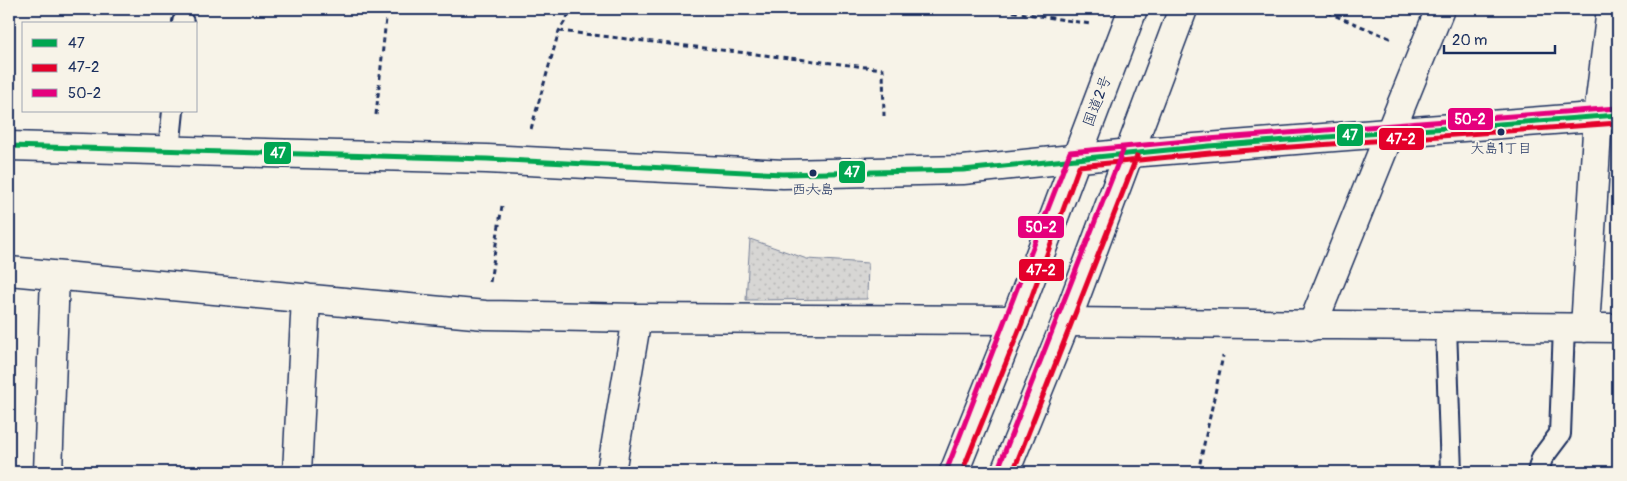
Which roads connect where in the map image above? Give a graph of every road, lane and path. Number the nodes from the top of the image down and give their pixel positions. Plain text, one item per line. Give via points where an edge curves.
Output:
1 (387, 9) edge
2 (572, 9) edge
3 (995, 9) edge
4 (1132, 9) edge
5 (1183, 9) edge
6 (1319, 9) edge
7 (1440, 9) edge
8 (1611, 9) edge
9 (1091, 24) dead end
10 (559, 31) junction
11 (1423, 52) junction
12 (173, 112) edge
13 (376, 115) dead end
14 (1608, 115) edge
15 (884, 116) dead end
16 (1390, 132) junction
17 (9, 146) edge
18 (169, 150) junction
19 (1130, 153) junction
20 (1074, 159) junction
21 (522, 161) junction
22 (502, 206) dead end
23 (9, 271) edge
24 (55, 276) junction
25 (306, 298) junction
26 (485, 315) junction
27 (637, 318) junction
28 (1015, 320) junction
29 (1066, 322) junction
30 (1230, 324) junction
31 (1312, 326) junction
32 (1446, 326) junction
33 (1574, 327) junction
34 (1618, 328) edge
35 (48, 472) edge
36 (297, 472) edge
37 (611, 472) edge
38 (954, 472) edge
39 (1006, 472) edge
40 (1198, 472) edge
41 (1451, 472) edge
42 (1538, 472) edge

1 - 13 path
2 - 10 path
3 - 9 path
4 - 20 main road, 国道2号
5 - 19 main road
6 - 11 path
7 - 11 main road
8 - 14 main road
10 - 15 path via 883,69
10 - 21 path
11 - 16 main road
12 - 18 lane
14 - 16 main road
14 - 33 main road
16 - 19 main road
16 - 31 main road
17 - 18 main road
18 - 21 main road
19 - 20 main road
19 - 29 main road
20 - 21 main road via 963,170 783,174
20 - 28 main road, 国道2号
22 - 26 path
23 - 24 main road
24 - 25 main road
24 - 35 main road
25 - 26 main road
25 - 36 main road
26 - 27 main road
27 - 28 main road
27 - 37 main road
28 - 38 main road, 国道2号
29 - 30 main road
29 - 39 main road
30 - 31 main road
30 - 40 path
31 - 32 main road
32 - 33 main road
32 - 41 lane
33 - 34 main road
33 - 42 lane via 1560,434 1542,458

